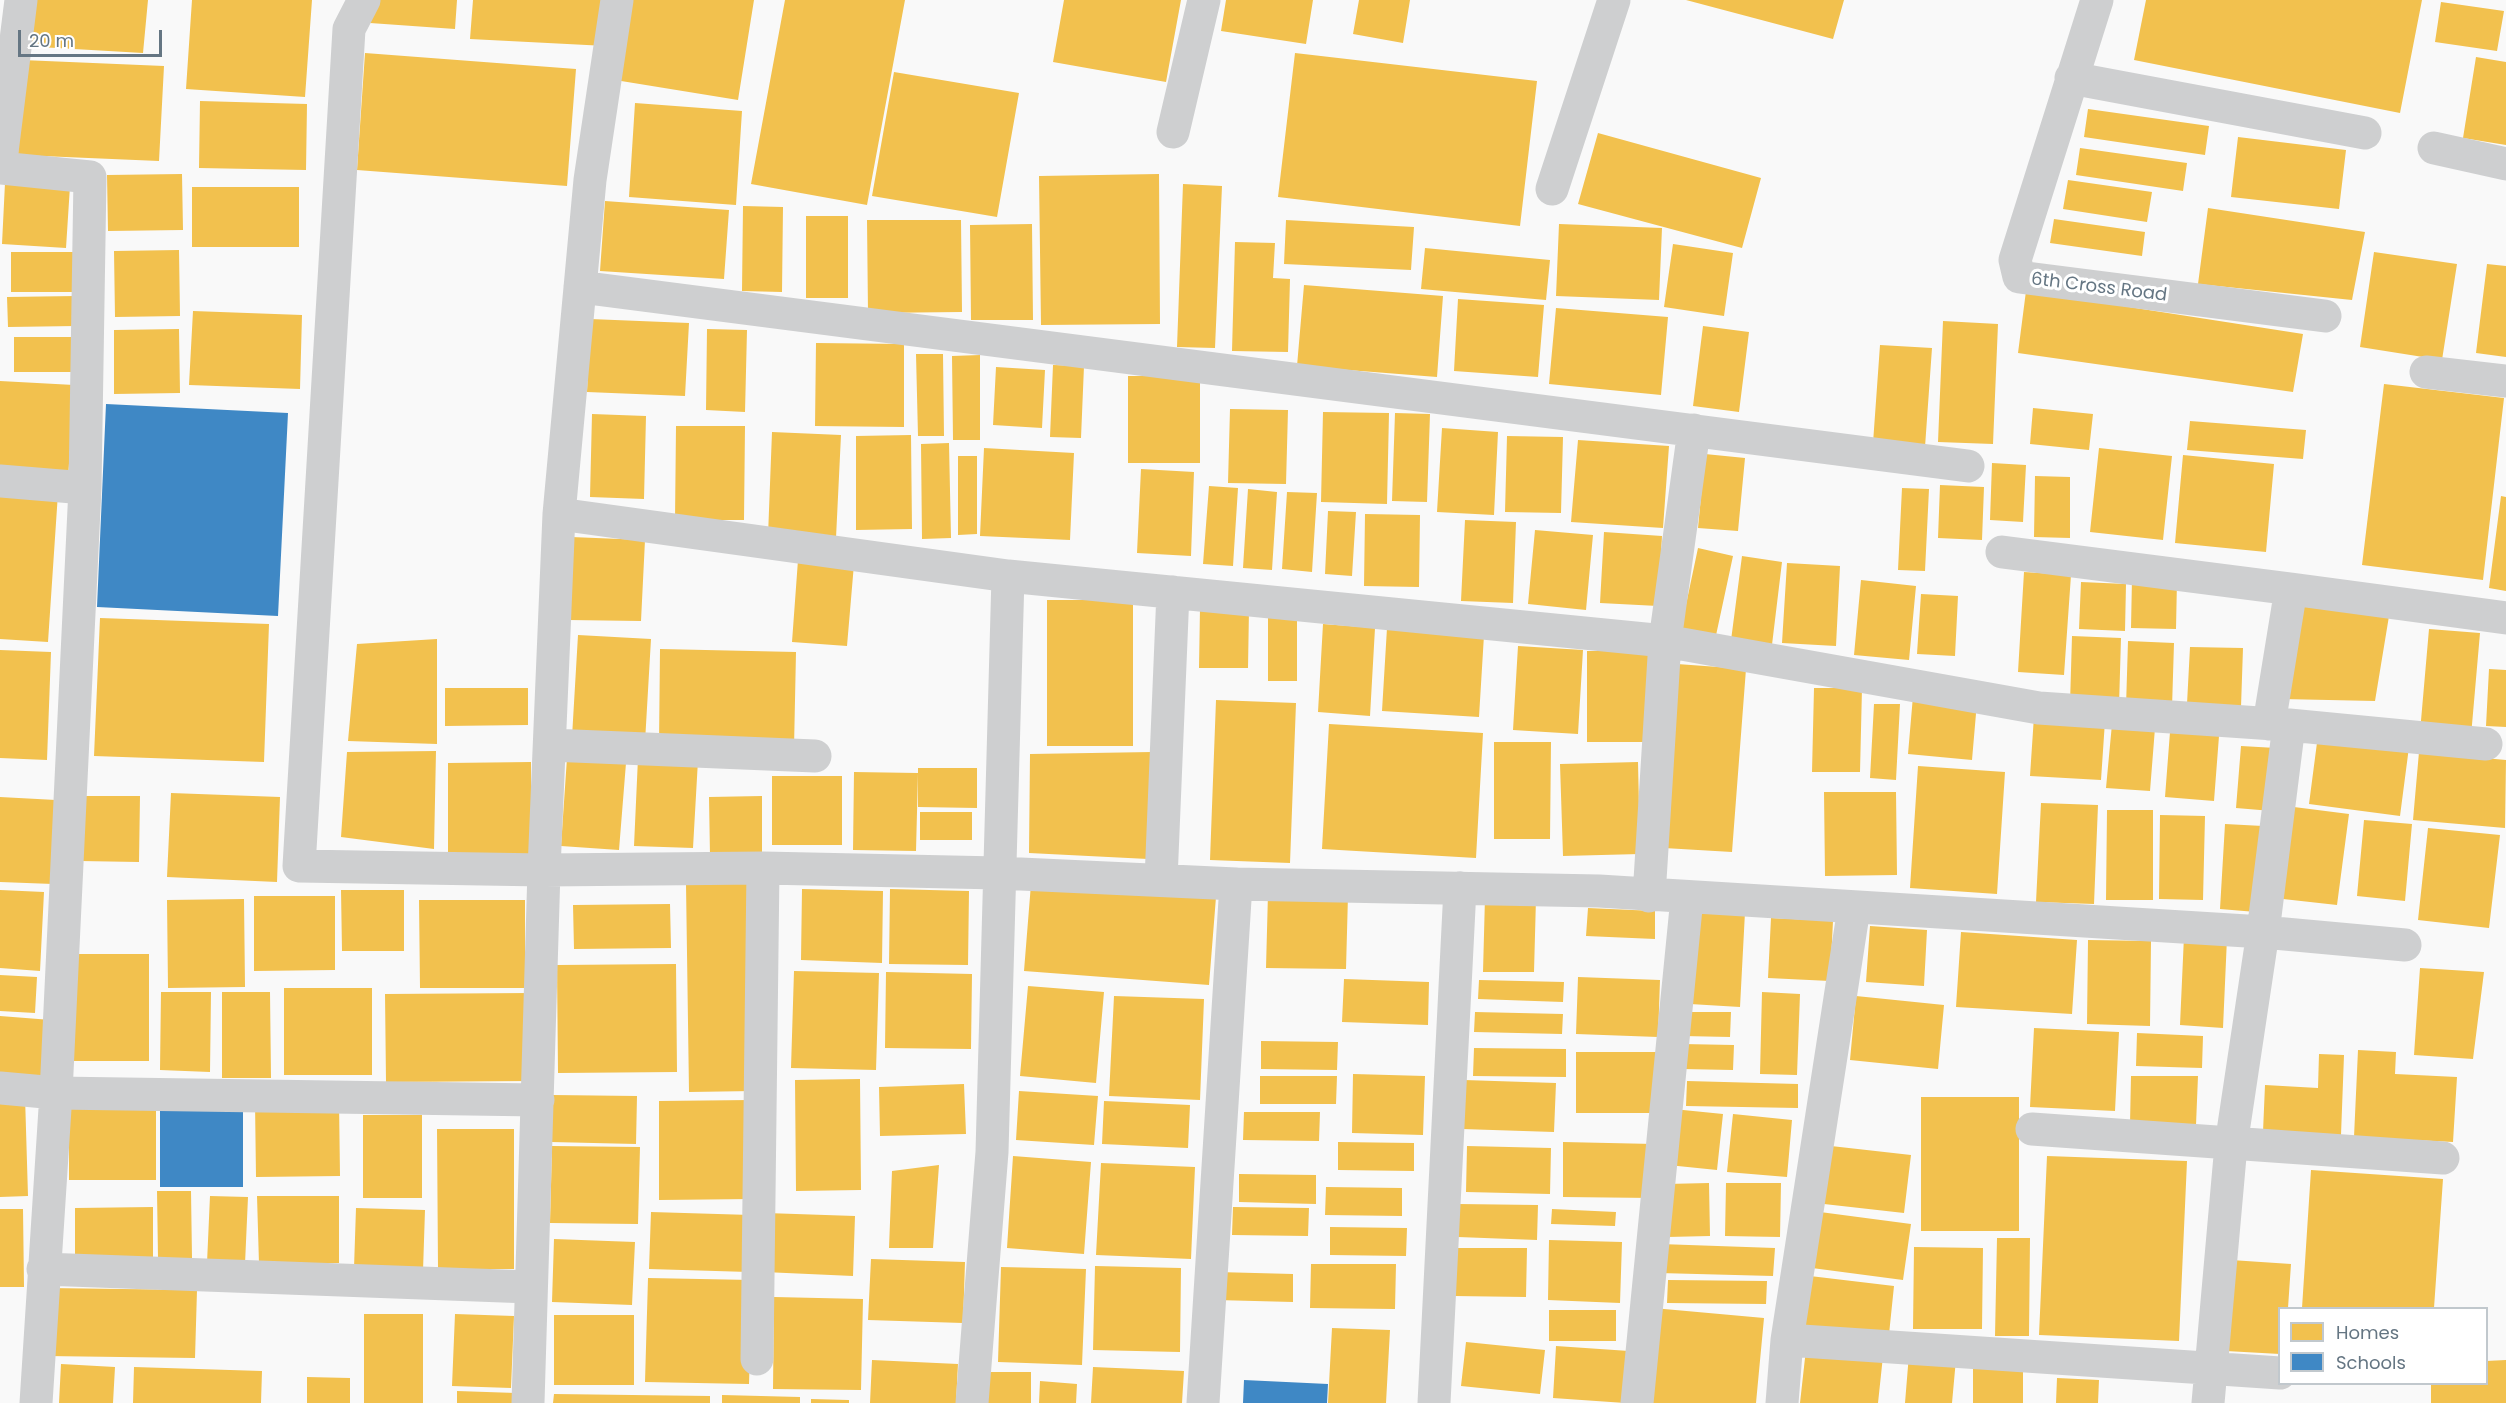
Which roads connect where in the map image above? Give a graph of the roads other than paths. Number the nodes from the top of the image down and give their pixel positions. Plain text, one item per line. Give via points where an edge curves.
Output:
1 (21, 0) edge
2 (364, 0) edge
3 (616, 0) edge
4 (1204, 0) edge
5 (1614, 0) edge
6 (2097, 0) edge
7 (2071, 78) junction
8 (1173, 132) dead end
9 (2365, 132) dead end
10 (2434, 148) dead end
11 (2506, 164) edge
12 (0, 169) edge
13 (1552, 189) dead end
14 (580, 287) junction
15 (2325, 316) dead end
16 (2426, 372) dead end
17 (2506, 381) edge
18 (1694, 430) junction
19 (1968, 466) dead end
20 (0, 482) edge
21 (85, 488) junction
22 (559, 514) junction
23 (2002, 552) dead end
24 (1008, 576) junction
25 (2291, 589) junction
26 (1173, 592) junction
27 (2506, 618) edge
28 (1665, 641) junction
29 (2279, 724) junction
30 (2486, 744) dead end
31 (550, 745) junction
32 (815, 756) dead end
33 (763, 868) junction
34 (544, 870) junction
35 (999, 873) junction
36 (1161, 880) junction
37 (1236, 884) junction
38 (1460, 888) junction
39 (1649, 896) junction
40 (1688, 898) junction
41 (1854, 908) junction
42 (2264, 932) junction
43 (2405, 945) dead end
44 (0, 1088) edge
45 (56, 1093) junction
46 (538, 1100) junction
47 (2032, 1129) dead end
48 (2230, 1145) junction
49 (2443, 1158) dead end
50 (43, 1269) junction
51 (530, 1287) junction
52 (1787, 1340) junction
53 (757, 1359) dead end
54 (2212, 1370) junction
55 (2278, 1373) edge
56 (36, 1403) edge
57 (528, 1403) edge
58 (972, 1403) edge
59 (1203, 1403) edge
60 (1434, 1403) edge
61 (1637, 1403) edge
62 (1782, 1403) edge
63 (2208, 1403) edge

1 - 12 street
2 - 34 street via 349,29 298,866
3 - 14 street via 590,180
4 - 8 street
5 - 13 street
6 - 7 street, 6th Cross Road
7 - 9 street
7 - 15 street, 6th Cross Road via 2015,261 2019,277
10 - 11 street
12 - 21 street via 90,177
14 - 18 street
14 - 22 street
16 - 17 street
18 - 19 street
18 - 28 street
20 - 21 street
21 - 45 street
22 - 24 street
22 - 31 street
23 - 25 street
24 - 26 street
24 - 35 street
25 - 27 street
25 - 29 street
26 - 28 street
26 - 36 street
28 - 29 street via 2039,708
28 - 39 street
29 - 30 street
29 - 42 street
31 - 32 street
31 - 34 street
33 - 34 street
33 - 35 street
33 - 53 street
34 - 46 street
35 - 36 street
35 - 58 street via 992,1152
36 - 37 street
37 - 38 street
37 - 59 street
38 - 39 street
38 - 60 street
39 - 40 street
40 - 41 street
40 - 61 street
41 - 42 street
41 - 52 street
42 - 43 street
42 - 48 street
44 - 45 street
45 - 46 street
45 - 50 street
46 - 51 street
47 - 48 street
48 - 49 street
48 - 54 street
50 - 51 street
50 - 56 street
51 - 57 street
52 - 54 street
52 - 62 street
54 - 55 street
54 - 63 street

